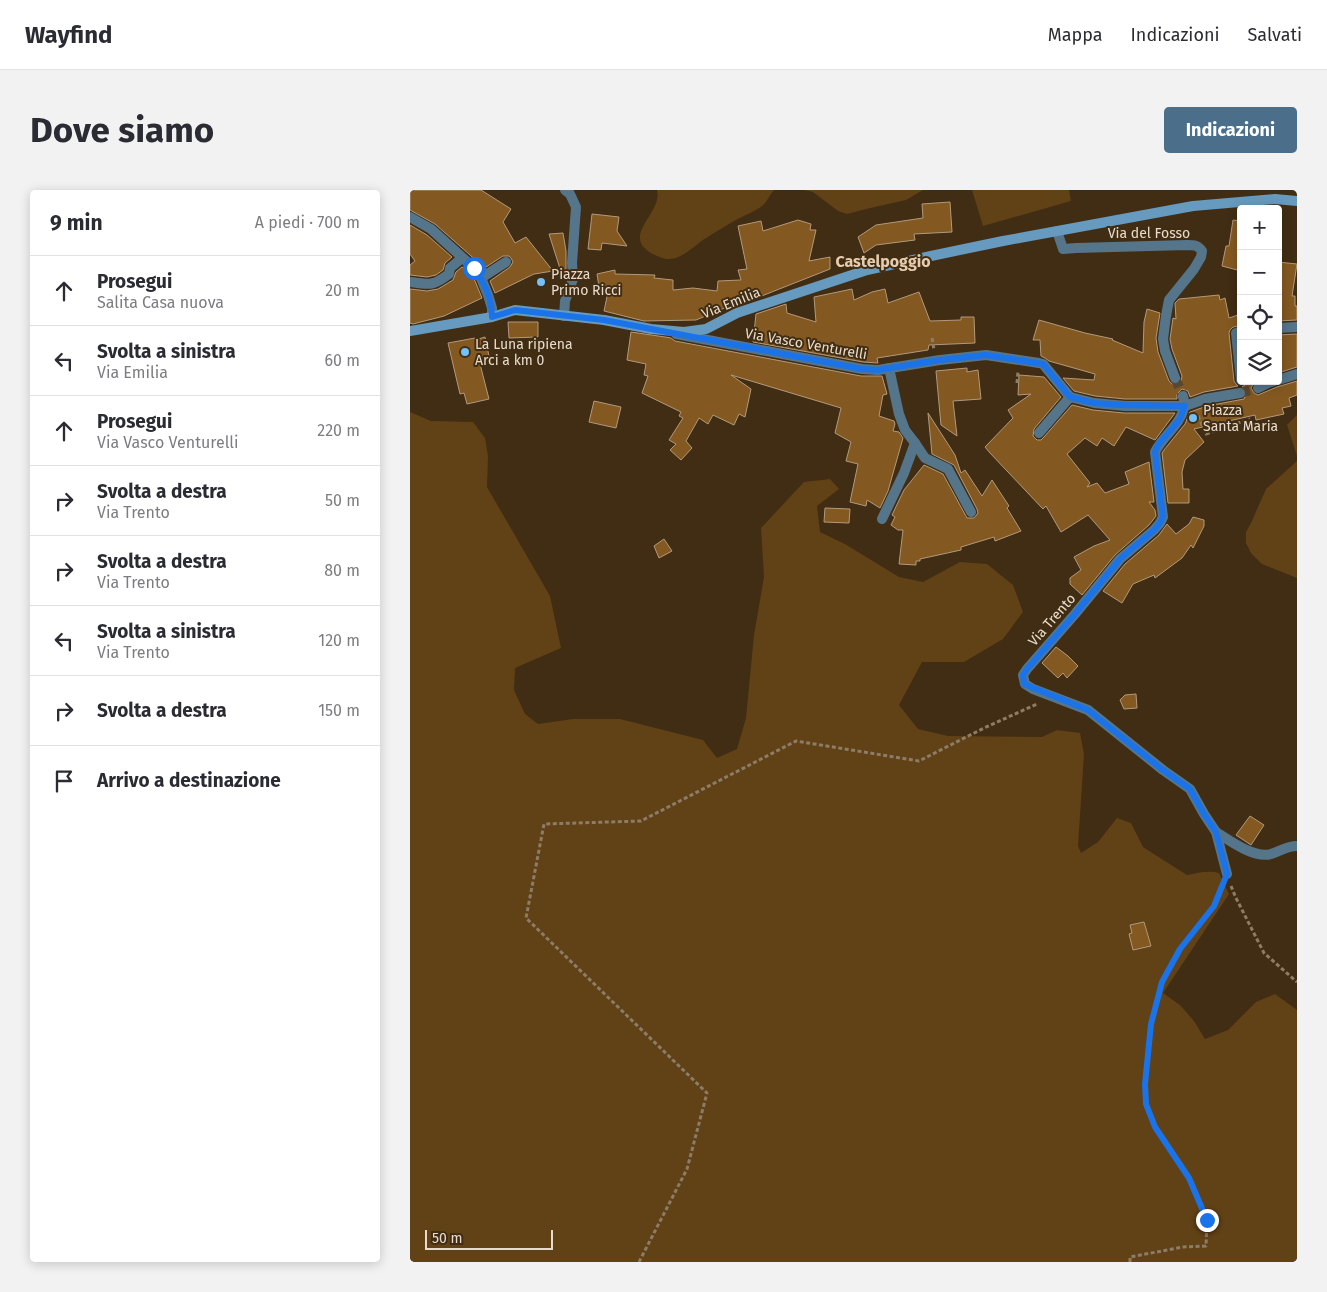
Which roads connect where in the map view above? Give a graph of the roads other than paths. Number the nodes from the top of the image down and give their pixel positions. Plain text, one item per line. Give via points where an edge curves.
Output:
1 (565, 190) edge
2 (1297, 201) edge
3 (410, 217) edge
4 (1057, 232) junction
5 (462, 258) junction
6 (506, 262) dead end
7 (481, 278) junction
8 (411, 282) edge
9 (564, 316) junction
10 (492, 317) junction
11 (1297, 327) edge
12 (1282, 328) edge
13 (651, 329) junction
14 (410, 331) edge
15 (889, 368) junction
16 (1297, 374) edge
17 (1176, 378) tunnel mouth
18 (1282, 378) edge
19 (1264, 385) edge
20 (1258, 388) tunnel mouth
21 (1240, 393) tunnel mouth
22 (1070, 397) junction
23 (1183, 403) junction
24 (1039, 433) dead end
25 (915, 443) junction
26 (971, 512) dead end
27 (882, 519) dead end
28 (1216, 832) junction
29 (1297, 846) edge
30 (1227, 874) road end

1 - 9 street via 576,207 573,279 565,301
2 - 4 main road, Via Emilia via 1275,198 1193,206
3 - 5 street via 431,229
4 - 13 main road, Via Emilia via 868,270 737,313 706,329 684,332
4 - 17 street, Via del Fosso via 1062,249 1194,245 1202,251 1186,281 1169,300 1163,339
5 - 7 street
5 - 8 street via 438,282
6 - 7 street
7 - 10 street
9 - 10 main road, Via Emilia via 515,310
9 - 13 main road, Via Emilia
10 - 14 main road, Via Emilia
11 - 12 street
13 - 15 street, Via Vasco Venturelli via 862,369
15 - 22 street, Via Vasco Venturelli via 986,355 1019,360 1043,364
15 - 25 street via 899,414
16 - 18 street
19 - 20 street
21 - 23 street
22 - 23 street via 1122,405
22 - 24 street
23 - 28 street, Via Trento via 1180,419 1155,452 1163,517 1160,523 1120,559 1023,675 1024,684 1088,710 1190,789
25 - 26 street via 925,458 948,468
25 - 27 street
28 - 29 street, Via Trento via 1252,852 1269,855
28 - 30 street, Via Trento

